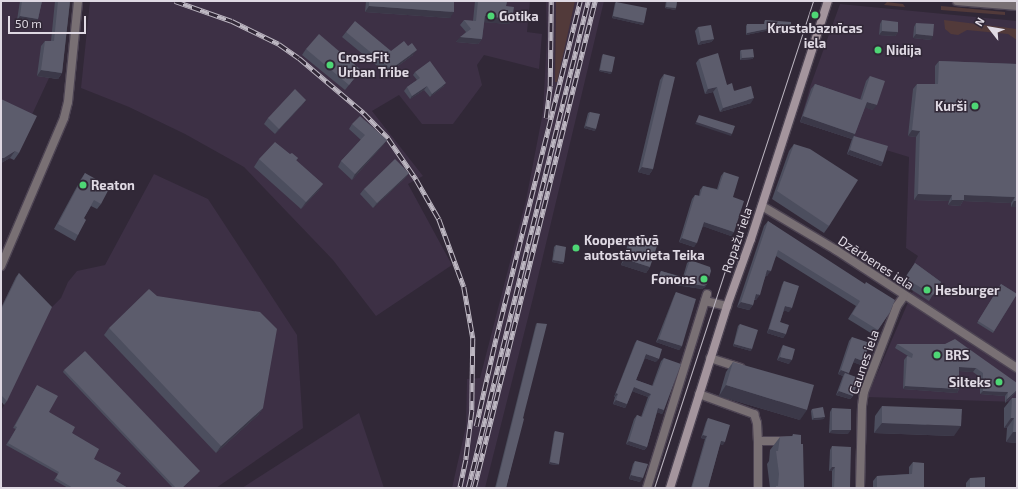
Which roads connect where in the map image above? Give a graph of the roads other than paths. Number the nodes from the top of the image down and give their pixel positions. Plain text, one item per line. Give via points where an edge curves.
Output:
1 (78, 1) edge
2 (828, 1) edge
3 (957, 1) edge
4 (1017, 6) edge
5 (762, 206) junction
6 (1, 266) edge
7 (904, 296) junction
8 (727, 306) junction
9 (710, 358) junction
10 (1017, 368) edge
11 (746, 369) edge
12 (699, 394) junction
13 (758, 441) junction
14 (793, 441) edge
15 (647, 488) edge
16 (670, 488) edge
17 (758, 488) edge
18 (860, 488) edge

1 - 6 street via 69,94 64,118 50,156
2 - 5 street, Ropažu iela
3 - 4 street
5 - 7 street, Dzērbenes iela via 836,250
5 - 8 street, Ropažu iela
7 - 10 street, Dzērbenes iela
7 - 18 street, Caunes iela via 897,306 864,392
8 - 9 street, Ropažu iela
8 - 15 street via 706,297
9 - 11 street
9 - 12 street, Ropažu iela
12 - 13 street via 754,414
12 - 16 street, Ropažu iela
13 - 14 street
13 - 17 street

